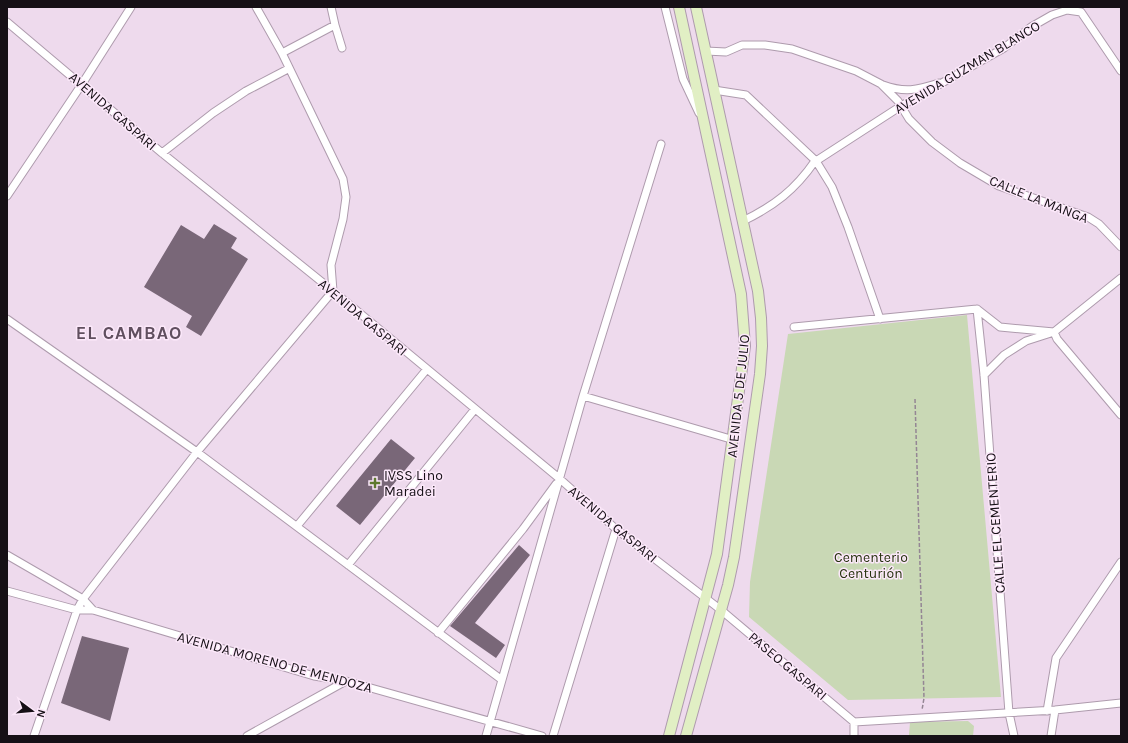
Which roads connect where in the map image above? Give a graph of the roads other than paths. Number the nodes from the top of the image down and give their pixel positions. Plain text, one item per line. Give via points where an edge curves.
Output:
1 (131, 7) edge
2 (256, 7) edge
3 (331, 7) edge
4 (665, 7) edge
5 (679, 7) edge
6 (696, 7) edge
7 (7, 22) edge
8 (335, 25) junction
9 (342, 48) dead end
10 (706, 51) junction
11 (282, 53) junction
12 (288, 69) junction
13 (1121, 71) edge
14 (954, 78) junction
15 (82, 84) junction
16 (881, 84) junction
17 (714, 90) junction
18 (901, 106) junction
19 (705, 128) junction
20 (661, 144) dead end
21 (162, 153) junction
22 (815, 161) junction
23 (7, 196) edge
24 (743, 221) junction
25 (1121, 247) edge
26 (1121, 278) edge
27 (333, 291) junction
28 (977, 309) junction
29 (7, 319) edge
30 (880, 319) junction
31 (794, 328) dead end
32 (1054, 332) junction
33 (427, 369) junction
34 (984, 375) junction
35 (583, 396) junction
36 (475, 409) junction
37 (1121, 415) edge
38 (734, 440) junction
39 (197, 452) junction
40 (560, 479) junction
41 (297, 526) junction
42 (616, 529) junction
43 (7, 555) edge
44 (1121, 562) edge
45 (348, 565) junction
46 (7, 591) edge
47 (83, 599) junction
48 (706, 600) junction
49 (77, 610) junction
50 (92, 610) junction
51 (721, 610) junction
52 (438, 633) junction
53 (502, 680) junction
54 (346, 681) junction
55 (1121, 703) edge
56 (1055, 710) junction
57 (1047, 711) junction
58 (1009, 713) junction
59 (490, 721) junction
60 (854, 722) junction
61 (34, 736) edge
62 (247, 736) edge
63 (486, 736) edge
64 (542, 736) edge
65 (553, 736) edge
66 (669, 736) edge
67 (686, 736) edge
68 (854, 736) edge
69 (1014, 736) edge
70 (1051, 736) edge

1 - 15 street
2 - 11 street
3 - 8 street
4 - 19 street via 683,79
5 - 19 street, AVENIDA 5 DE JULIO
6 - 10 street, AVENIDA 5 DE JULIO
7 - 15 street, AVENIDA GASPARI
8 - 9 street
8 - 11 street
10 - 16 street, CALLE LA MANGA via 726,52 742,45 792,49 856,71
10 - 17 street, AVENIDA 5 DE JULIO
11 - 12 street
12 - 21 street via 226,104
12 - 27 street via 343,179 346,197 331,265
13 - 14 street, AVENIDA GUZMAN BLANCO via 1081,12 1067,10 1031,27 1004,48
14 - 16 street via 912,90 898,90
14 - 18 street, AVENIDA GUZMAN BLANCO
15 - 21 street, AVENIDA GASPARI
15 - 23 street
16 - 18 street, CALLE LA MANGA
17 - 22 street via 746,95
17 - 24 street, AVENIDA 5 DE JULIO
18 - 22 street, AVENIDA GUZMAN BLANCO
18 - 25 street, CALLE LA MANGA via 909,119 932,142 960,164 998,186 1088,217 1100,224
19 - 38 street, AVENIDA 5 DE JULIO via 742,294 745,358
20 - 35 street
21 - 27 street, AVENIDA GASPARI
22 - 24 street via 803,178 783,198 767,210
22 - 30 street via 834,194
24 - 51 street, AVENIDA 5 DE JULIO via 758,291 762,346 738,534
26 - 32 street
27 - 33 street, AVENIDA GASPARI
27 - 39 street
28 - 30 street
28 - 32 street via 1000,326
28 - 34 street, CALLE EL CEMENTERIO
29 - 39 street
30 - 31 street
32 - 34 street via 1026,341 1004,355
32 - 37 street via 1057,339
33 - 36 street, AVENIDA GASPARI
33 - 41 street
34 - 58 street, CALLE EL CEMENTERIO
35 - 38 street
35 - 40 street
36 - 40 street, AVENIDA GASPARI
36 - 45 street
38 - 48 street, AVENIDA 5 DE JULIO via 717,554
39 - 41 street
39 - 47 street
40 - 42 street, AVENIDA GASPARI
40 - 52 street via 523,529
40 - 53 street
41 - 45 street
42 - 48 street, AVENIDA GASPARI
42 - 65 street
43 - 47 street
44 - 57 street via 1056,658
45 - 52 street
46 - 49 street, AVENIDA MORENO DE MENDOZA
47 - 49 street
47 - 50 street
48 - 51 street, AVENIDA GASPARI
48 - 66 street, AVENIDA 5 DE JULIO
49 - 50 street, AVENIDA MORENO DE MENDOZA
49 - 61 street
50 - 54 street, AVENIDA MORENO DE MENDOZA via 314,676
51 - 60 street, PASEO GASPARI
51 - 67 street, AVENIDA 5 DE JULIO
52 - 53 street
53 - 59 street
54 - 59 street, AVENIDA MORENO DE MENDOZA
54 - 62 street
55 - 56 street
56 - 57 street
56 - 70 street
57 - 58 street
58 - 60 street
58 - 69 street, CALLE EL CEMENTERIO
59 - 63 street
59 - 64 street, AVENIDA MORENO DE MENDOZA
60 - 68 street

